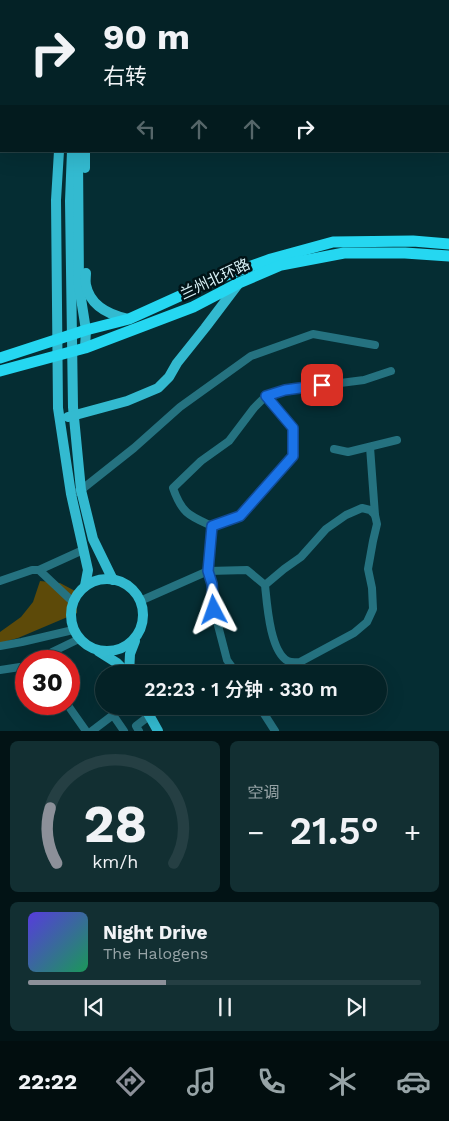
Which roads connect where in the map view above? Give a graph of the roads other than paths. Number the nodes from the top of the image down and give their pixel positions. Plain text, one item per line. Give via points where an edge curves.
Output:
1 (59, 152) edge
2 (72, 152) edge
3 (78, 152) edge
4 (85, 152) edge
5 (449, 244) edge
6 (449, 256) edge
7 (239, 284) junction
8 (129, 320) junction
9 (86, 330) junction
10 (375, 345) dead end
11 (84, 348) junction
12 (0, 358) edge
13 (0, 371) edge
14 (391, 371) dead end
15 (266, 396) junction
16 (73, 412) junction
17 (59, 414) junction
18 (397, 440) dead end
19 (370, 447) junction
20 (334, 449) dead end
21 (81, 490) junction
22 (71, 494) junction
23 (375, 514) junction
24 (212, 526) junction
25 (83, 550) junction
26 (38, 570) junction
27 (208, 571) junction
28 (113, 580) junction
29 (0, 581) edge
30 (85, 586) junction
31 (265, 586) junction
32 (140, 601) junction
33 (73, 602) junction
34 (73, 630) junction
35 (136, 638) junction
36 (79, 639) junction
37 (0, 646) edge
38 (56, 650) edge
39 (97, 651) junction
40 (119, 665) edge
41 (129, 665) edge
42 (231, 665) edge
43 (15, 668) edge
44 (0, 670) edge
45 (75, 715) edge
46 (265, 715) edge
47 (149, 716) joint
48 (138, 728) edge
49 (86, 731) edge
50 (92, 731) edge
51 (126, 731) edge
52 (158, 731) edge
53 (275, 731) edge

1 - 17 main road via 56,200
2 - 16 main road
3 - 9 main road via 79,286
4 - 8 main road via 86,286 102,309
5 - 8 highway, 兰州北环路 via 333,242 224,276
6 - 7 highway, 兰州北环路 via 405,252 344,253 281,265
7 - 11 highway, 兰州北环路 via 193,307
7 - 16 main road via 158,388 127,402
8 - 9 highway, 兰州北环路
9 - 11 main road
9 - 12 highway, 兰州北环路
10 - 21 street via 313,334 251,356 180,407
11 - 13 highway, 兰州北环路
14 - 15 street via 364,380 285,390
15 - 24 street via 293,428 293,456 240,516
15 - 24 street via 229,441 200,461 173,488 185,511
16 - 17 main road
16 - 21 main road
17 - 22 main road
18 - 19 street
19 - 20 street via 348,452
19 - 23 street
21 - 22 street
21 - 28 main road via 93,540
22 - 25 main road
23 - 31 street via 362,508 346,515 326,529 301,557
23 - 31 street via 377,524 368,569 373,609 367,622 354,633 300,662 290,662 283,658 276,646 268,617
24 - 27 street
25 - 26 street
25 - 30 main road via 88,570
26 - 29 street
26 - 33 street
27 - 31 street via 248,570
27 - 32 street
27 - 42 street via 214,610
28 - 30 main road via 98,580
28 - 32 main road via 129,587
30 - 33 main road
32 - 35 main road via 143,620
33 - 34 main road via 70,616
34 - 36 main road
34 - 37 street
35 - 39 main road via 118,650
35 - 41 main road
36 - 38 street
36 - 39 main road
39 - 40 main road
43 - 44 street
45 - 49 street
46 - 53 street
47 - 48 street
47 - 52 main road
48 - 51 street
50 - 51 street via 113,715

